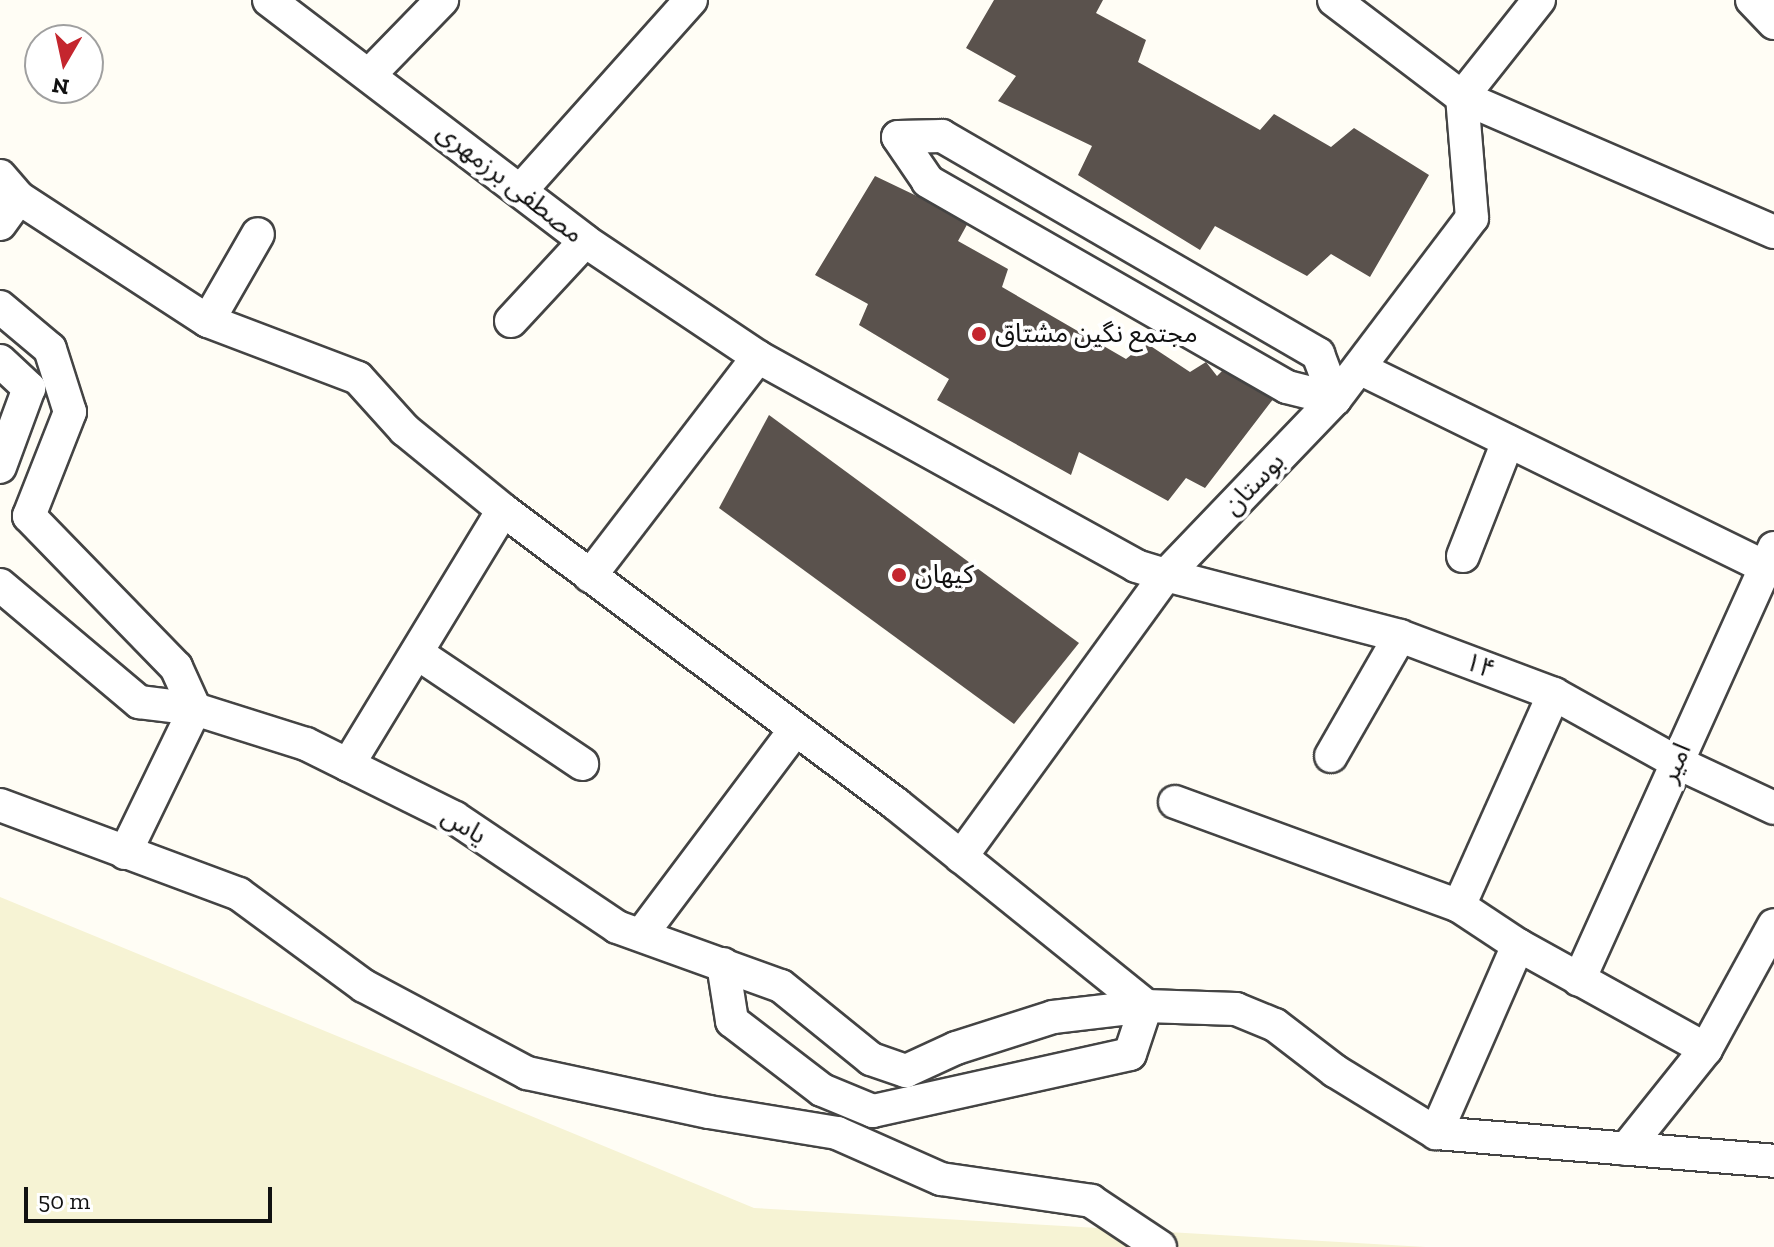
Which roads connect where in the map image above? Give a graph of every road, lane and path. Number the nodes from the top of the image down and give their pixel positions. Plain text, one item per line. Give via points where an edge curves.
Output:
1 (269, 0) edge
2 (442, 0) edge
3 (691, 0) edge
4 (1334, 0) edge
5 (1539, 0) edge
6 (1752, 0) edge
7 (1774, 23) edge
8 (369, 75) junction
9 (1462, 97) junction
10 (10, 187) edge
11 (521, 190) junction
12 (0, 224) edge
13 (1774, 232) edge
14 (258, 234) dead end
15 (585, 241) junction
16 (0, 307) edge
17 (208, 321) junction
18 (511, 321) dead end
19 (758, 357) junction
20 (0, 361) edge
21 (1359, 368) junction
22 (1335, 399) junction
23 (1508, 441) junction
24 (0, 467) edge
25 (503, 510) junction
26 (1463, 556) dead end
27 (1771, 562) edge
28 (1166, 575) junction
29 (590, 576) junction
30 (0, 585) edge
31 (1400, 636) junction
32 (417, 653) junction
33 (1554, 694) junction
34 (195, 709) junction
35 (794, 731) junction
36 (1331, 756) dead end
37 (1676, 762) junction
38 (582, 764) dead end
39 (348, 765) junction
40 (1175, 802) dead end
41 (0, 805) edge
42 (1774, 808) edge
43 (125, 853) junction
44 (961, 857) junction
45 (1459, 906) junction
46 (1774, 925) edge
47 (641, 935) junction
48 (1518, 945) junction
49 (723, 964) junction
50 (1579, 980) junction
51 (1146, 1006) junction
52 (1706, 1049) junction
53 (873, 1111) junction
54 (837, 1133) junction
55 (1436, 1133) junction
56 (1626, 1149) junction
57 (1774, 1161) edge
58 (1160, 1247) edge

1 - 8 street, مصطفی برزمهری
2 - 8 street
3 - 11 street
4 - 9 street
5 - 9 street
6 - 7 street
8 - 11 street, مصطفی برزمهری
9 - 13 street
9 - 21 street, بوستان via 1472,218
10 - 12 street
10 - 17 street
11 - 15 street, مصطفی برزمهری
14 - 17 street
15 - 18 street
15 - 19 street, مصطفی برزمهری
16 - 34 street via 50,349 70,412 29,516 176,667
17 - 25 street via 358,378 405,430
19 - 28 street via 1136,566
19 - 29 street
20 - 24 street via 29,388
21 - 22 street, بوستان
21 - 23 street
22 - 22 street via 1318,354 942,136 898,137 928,181 1287,387
22 - 28 street, بوستان
23 - 26 street
23 - 27 street
25 - 29 street
25 - 32 street
27 - 37 street, امیر
28 - 31 street, ۱۴
28 - 44 street, بوستان
29 - 35 street
30 - 34 street, یاس via 139,702
31 - 33 street, ۱۴
31 - 36 street
32 - 38 street
32 - 39 street
33 - 37 street, ۱۴
33 - 45 street
34 - 39 street, یاس via 306,744
34 - 43 street
35 - 44 street
35 - 47 street
37 - 42 street, ۱۴
37 - 50 street, امیر
39 - 47 street, یاس via 455,818 617,927
40 - 45 street
41 - 43 street
43 - 54 street via 239,894 364,986 527,1073
44 - 51 street
45 - 48 street
46 - 52 street
47 - 49 street, یاس
48 - 50 street
48 - 55 street
49 - 51 street, یاس via 781,986 871,1059 906,1071 956,1048 1053,1017
49 - 53 street via 732,1021 822,1090
50 - 52 street
51 - 53 street via 1130,1054
51 - 55 street, یاس via 1236,1009 1275,1025 1335,1071
52 - 56 street
53 - 54 street
54 - 58 street via 941,1179 1091,1201
55 - 56 street
56 - 57 street

